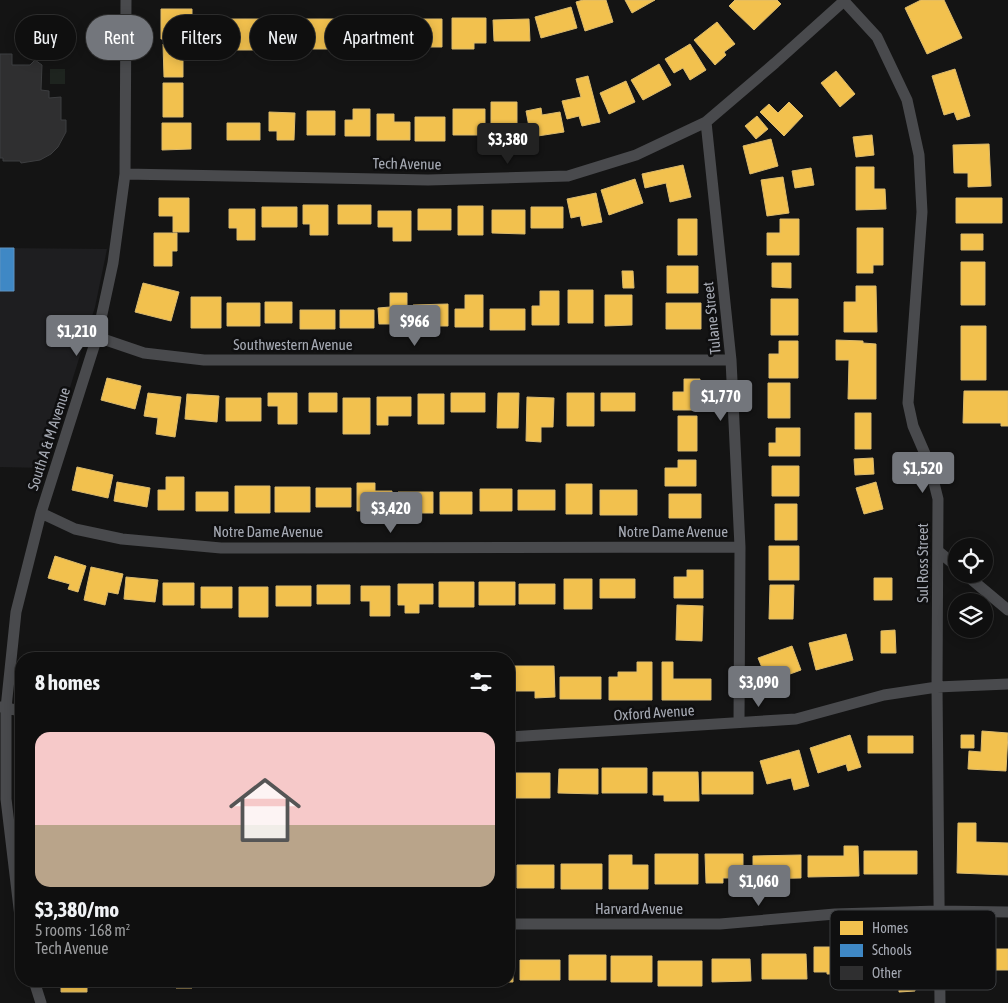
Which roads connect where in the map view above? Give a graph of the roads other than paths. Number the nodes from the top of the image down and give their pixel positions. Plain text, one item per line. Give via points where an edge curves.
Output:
1 (126, 0) edge
2 (843, 0) edge
3 (706, 122) junction
4 (125, 174) junction
5 (97, 337) junction
6 (731, 360) junction
7 (41, 513) junction
8 (740, 546) junction
9 (938, 551) junction
10 (948, 559) edge
11 (976, 583) edge
12 (1008, 610) edge
13 (1008, 684) edge
14 (937, 687) junction
15 (3, 708) edge
16 (739, 722) junction
17 (515, 737) edge
18 (15, 875) edge
19 (938, 910) edge
20 (830, 914) edge
21 (515, 924) edge
22 (36, 987) edge
23 (940, 990) edge
24 (41, 1003) edge
25 (940, 1003) edge

1 - 4 street, South A & M Avenue
2 - 3 street, Tech Avenue
2 - 9 street, Sul Ross Street via 877,37 907,100 919,155 922,212 908,403 938,499
3 - 4 street, Tech Avenue via 636,155 568,176 428,180
3 - 6 street, Tulane Street
4 - 5 street, South A & M Avenue via 114,263
5 - 6 street, Southwestern Avenue via 144,352 204,360
5 - 7 street, South A & M Avenue
6 - 8 street, Tulane Street
7 - 8 street, Notre Dame Avenue via 75,528 122,539 221,548
7 - 15 street, South A & M Avenue via 16,612
8 - 16 street, Tulane Street
9 - 10 street
9 - 14 street, Sul Ross Street
11 - 12 street
13 - 14 street, Oxford Avenue
14 - 16 street, Oxford Avenue via 884,695 796,719
14 - 19 street, Sul Ross Street
15 - 18 street, South A & M Avenue via 6,799
16 - 17 street, Oxford Avenue
20 - 21 street, Harvard Avenue via 720,924
22 - 24 street
23 - 25 street, Sul Ross Street

